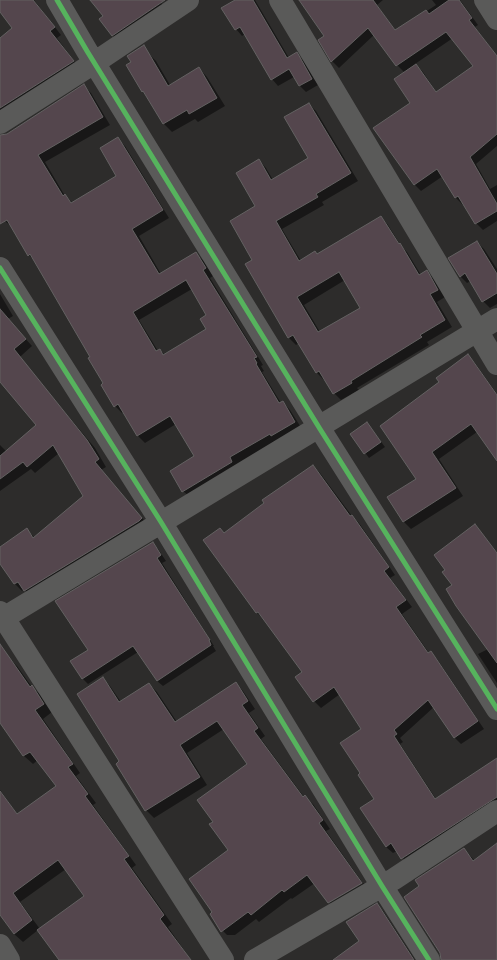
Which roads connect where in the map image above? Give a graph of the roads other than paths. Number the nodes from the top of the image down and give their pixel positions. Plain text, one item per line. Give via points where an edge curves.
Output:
1 (56, 0) edge
2 (188, 0) edge
3 (280, 0) edge
4 (485, 0) edge
5 (497, 19) edge
6 (94, 63) junction
7 (0, 123) edge
8 (0, 268) edge
9 (497, 319) edge
10 (477, 331) junction
11 (497, 364) edge
12 (320, 426) junction
13 (161, 522) junction
14 (1, 616) edge
15 (497, 709) edge
16 (497, 811) edge
17 (382, 886) junction
18 (0, 945) edge
19 (10, 960) edge
20 (223, 960) edge
21 (255, 960) edge
22 (429, 960) edge

1 - 6 street
2 - 6 street
3 - 10 street
4 - 5 street
6 - 7 street
6 - 12 street
8 - 13 street
9 - 10 street
10 - 11 street
10 - 12 street
12 - 13 street
12 - 15 street
13 - 14 street
13 - 17 street
14 - 20 street
16 - 17 street
17 - 21 street
17 - 22 street
18 - 19 street

